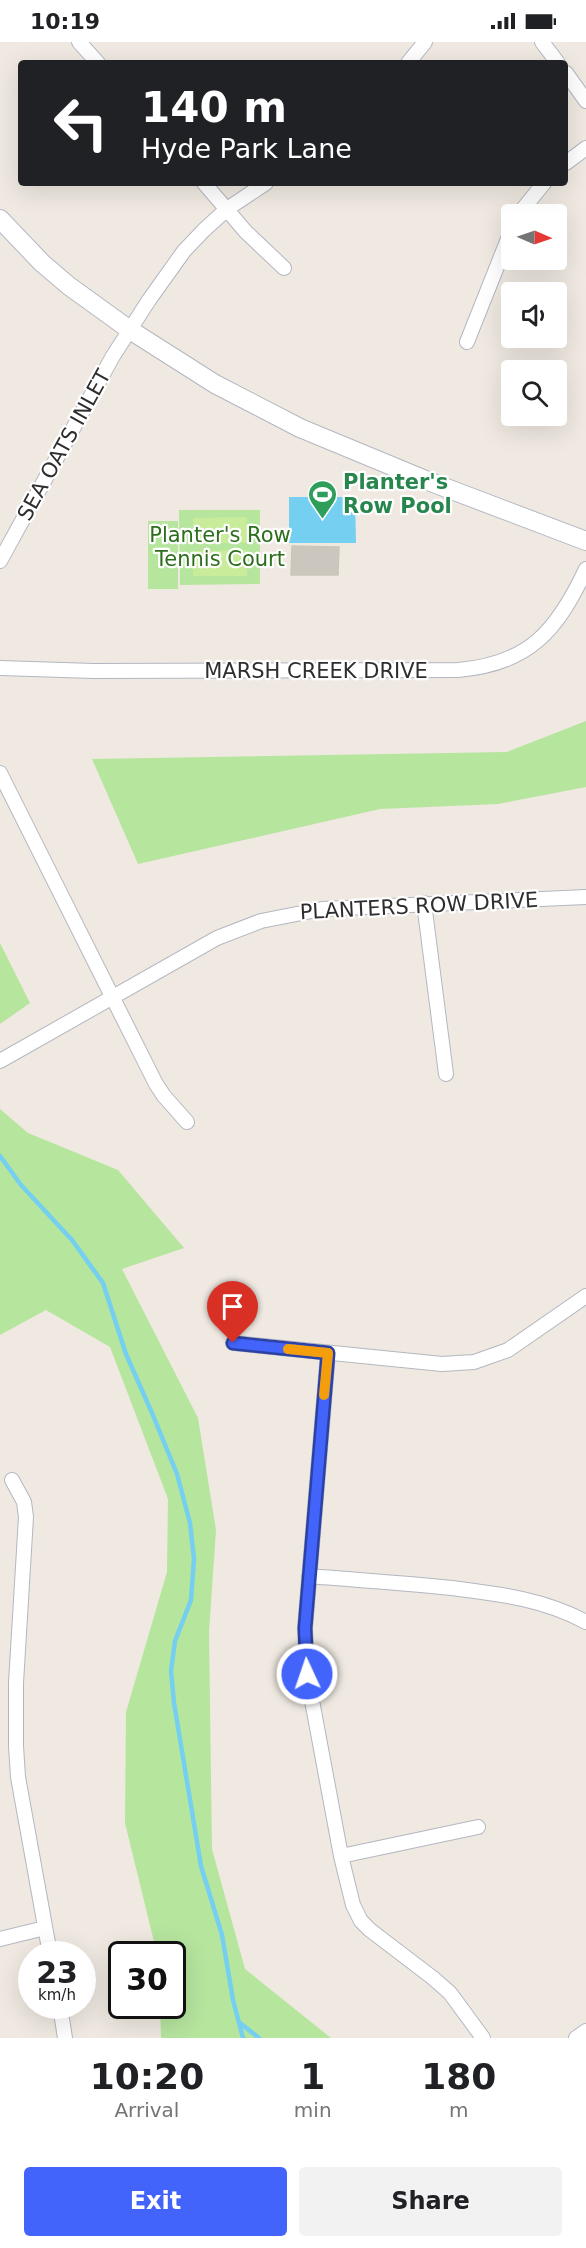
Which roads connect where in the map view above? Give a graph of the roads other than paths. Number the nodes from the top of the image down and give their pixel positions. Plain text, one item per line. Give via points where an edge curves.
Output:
1 (79, 42) edge
2 (425, 42) edge
3 (542, 42) edge
4 (95, 60) edge
5 (410, 60) edge
6 (556, 60) edge
7 (568, 76) edge
8 (586, 101) edge
9 (586, 148) edge
10 (568, 162) edge
11 (207, 186) edge
12 (261, 186) edge
13 (542, 186) edge
14 (527, 204) edge
15 (226, 209) junction
16 (0, 219) edge
17 (501, 257) edge
18 (284, 268) dead end
19 (130, 330) junction
20 (467, 342) dead end
21 (586, 541) edge
22 (0, 561) edge
23 (586, 569) edge
24 (0, 668) edge
25 (0, 773) edge
26 (586, 897) edge
27 (424, 903) junction
28 (112, 997) junction
29 (0, 1061) edge
30 (446, 1074) dead end
31 (187, 1122) dead end
32 (586, 1296) edge
33 (233, 1343) dead end
34 (328, 1353) junction
35 (12, 1480) dead end
36 (309, 1576) junction
37 (586, 1622) edge
38 (478, 1827) dead end
39 (340, 1856) junction
40 (45, 1928) junction
41 (0, 1939) edge
42 (48, 1941) edge
43 (62, 2019) edge
44 (586, 2031) edge
45 (65, 2038) edge
46 (483, 2038) edge
47 (576, 2038) edge

1 - 4 street
2 - 5 street
3 - 6 street
7 - 8 street
9 - 10 street
11 - 15 street
12 - 15 street, SEA OATS INLET
13 - 14 street
15 - 18 street
15 - 19 street, SEA OATS INLET via 184,251
16 - 19 main road via 60,278
17 - 20 street
19 - 21 main road via 215,384 300,428
19 - 22 street, SEA OATS INLET
23 - 24 street, MARSH CREEK DRIVE via 572,599 547,632 515,656 482,668
25 - 28 street
26 - 27 street, PLANTERS ROW DRIVE
27 - 28 street, PLANTERS ROW DRIVE via 322,909 261,921 217,938
27 - 30 street
28 - 29 street, PLANTERS ROW DRIVE
28 - 31 street via 156,1084
32 - 34 street via 507,1350 474,1362 442,1364
33 - 34 street
34 - 36 street
35 - 40 street via 24,1502 26,1517 16,1683 18,1777
36 - 37 street via 495,1593 538,1602
36 - 39 street via 307,1674
38 - 39 street
39 - 46 street via 361,1921 450,1993
40 - 41 street
40 - 42 street
43 - 45 street
44 - 47 street

